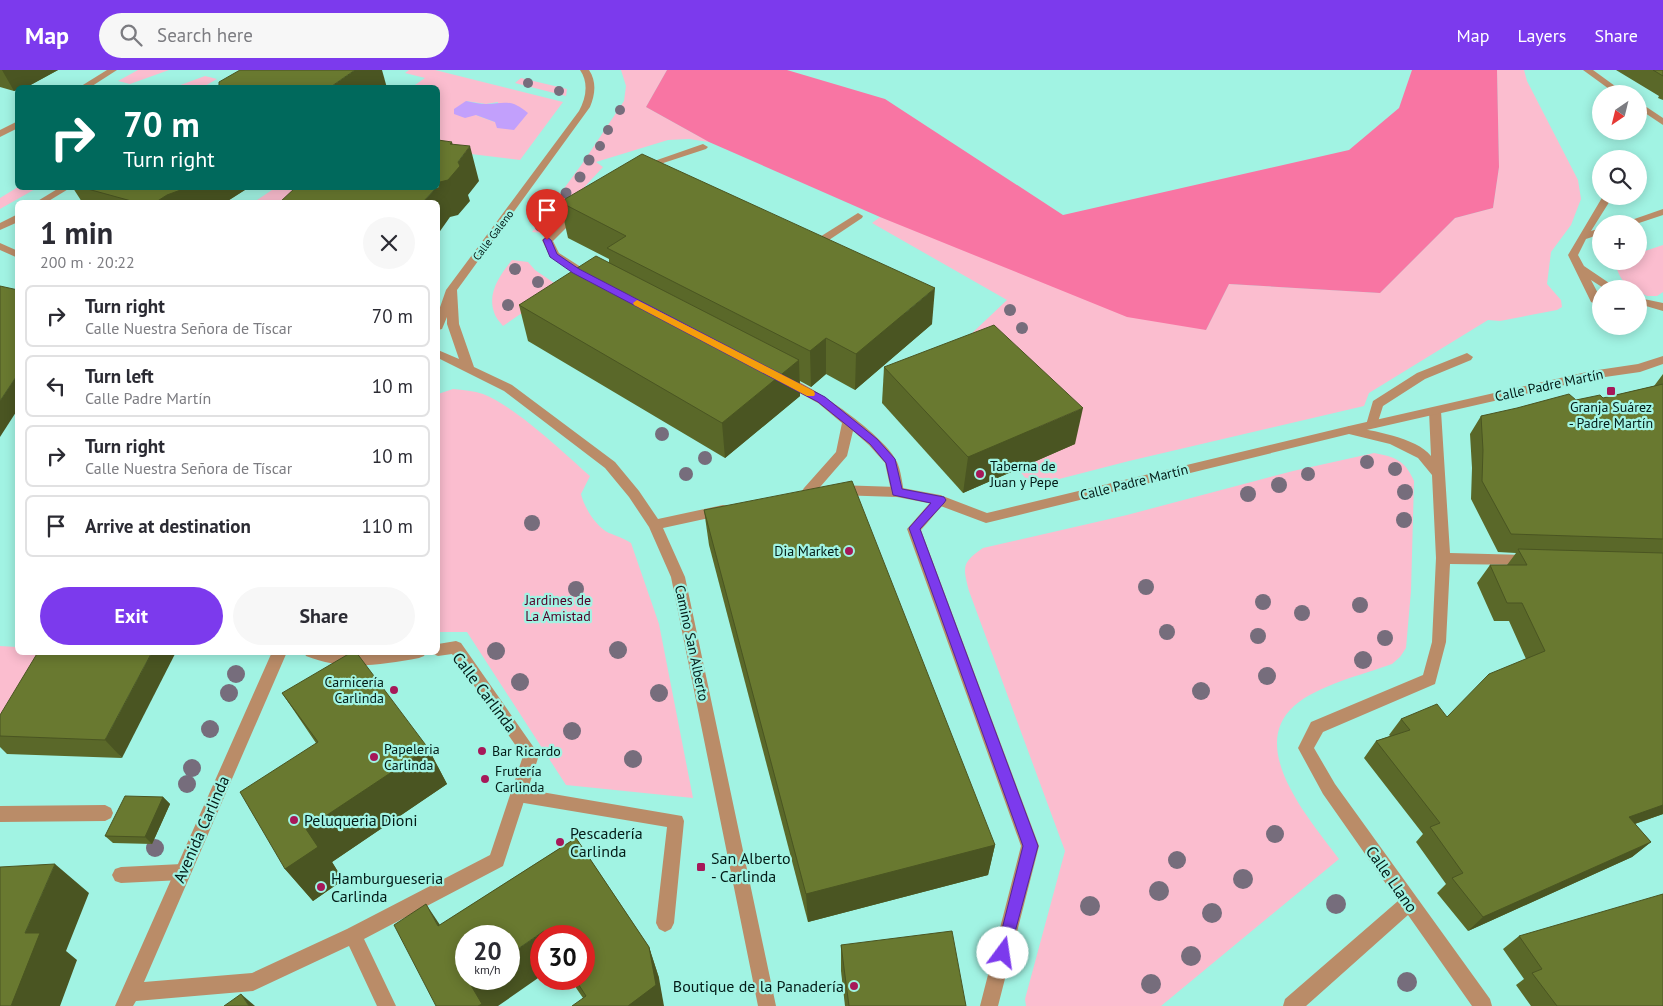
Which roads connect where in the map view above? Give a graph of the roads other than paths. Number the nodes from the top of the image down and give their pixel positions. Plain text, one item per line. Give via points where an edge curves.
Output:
1 (113, 70) edge
2 (584, 70) edge
3 (1587, 70) edge
4 (87, 85) edge
5 (1609, 85) edge
6 (1648, 111) edge
7 (1663, 122) edge
8 (15, 126) edge
9 (0, 134) edge
10 (703, 147) dead end
11 (633, 169) edge
12 (62, 190) edge
13 (44, 200) edge
14 (589, 200) edge
15 (1602, 205) edge
16 (1663, 212) edge
17 (858, 216) dead end
18 (1647, 217) edge
19 (15, 219) edge
20 (0, 227) edge
21 (1592, 234) edge
22 (1582, 237) junction
23 (819, 242) edge
24 (0, 246) edge
25 (15, 253) edge
26 (1580, 268) junction
27 (1599, 280) edge
28 (602, 284) edge
29 (452, 290) junction
30 (1592, 292) edge
31 (440, 297) edge
32 (1647, 303) edge
33 (1663, 307) edge
34 (440, 321) edge
35 (440, 355) edge
36 (1467, 357) dead end
37 (1663, 360) edge
38 (469, 368) junction
39 (778, 377) edge
40 (1435, 410) junction
41 (848, 423) junction
42 (1372, 425) junction
43 (1349, 430) junction
44 (1438, 475) junction
45 (897, 492) junction
46 (804, 493) joint
47 (940, 500) junction
48 (732, 508) edge
49 (655, 525) junction
50 (1443, 558) junction
51 (1538, 561) edge
52 (440, 650) edge
53 (279, 655) edge
54 (316, 655) edge
55 (399, 655) edge
56 (518, 795) junction
57 (105, 813) dead end
58 (0, 814) edge
59 (182, 872) junction
60 (121, 875) dead end
61 (1408, 903) junction
62 (665, 923) dead end
63 (353, 935) junction
64 (127, 999) edge
65 (387, 1006) edge
66 (767, 1006) edge
67 (989, 1006) edge
68 (1292, 1006) edge
69 (1483, 1006) edge

1 - 4 street
2 - 29 street, Calle Galeno via 590,86 588,104
3 - 5 street
6 - 7 street
8 - 9 street
10 - 11 street
12 - 13 street
14 - 28 street via 547,240 554,255
15 - 22 street
16 - 18 street
17 - 23 street
19 - 20 street
21 - 22 street
22 - 26 street via 1573,255
24 - 25 street
26 - 27 street
26 - 30 street
29 - 31 street
29 - 34 street, Calle Galeno
29 - 38 street via 453,324
32 - 33 street
35 - 38 street, Camino San Alberto
36 - 42 street via 1421,376 1378,404
37 - 40 street, Calle Padre Martín via 1640,368 1591,375
38 - 49 street, Camino San Alberto via 508,388 610,466
39 - 41 street via 822,400
40 - 42 street, Calle Padre Martín
40 - 44 street
41 - 45 street via 874,442 891,462
41 - 46 street via 842,453
42 - 43 street, Calle Padre Martín
43 - 44 street, Calle Padre Martín via 1394,440 1423,455
43 - 47 street, Calle Padre Martín via 986,518
44 - 50 street
45 - 46 street, Calle Padre Martín
45 - 47 street, Calle Padre Martín
47 - 67 street via 914,528 1030,846
48 - 49 street
49 - 66 street, Camino San Alberto via 678,577
50 - 51 street
50 - 61 street, Calle Llano via 1439,642 1430,679 1317,727 1306,748 1329,789
52 - 56 street, Calle Carlinda via 456,647 531,755
53 - 59 street, Avenida Carlinda
54 - 55 street via 366,660
56 - 62 street via 676,821
56 - 63 street, Calle Carlinda via 497,860
57 - 58 street
59 - 60 street
59 - 64 street, Avenida Carlinda
61 - 68 street
61 - 69 street, Calle Llano
63 - 64 street, Calle Carlinda via 253,982
63 - 65 street

